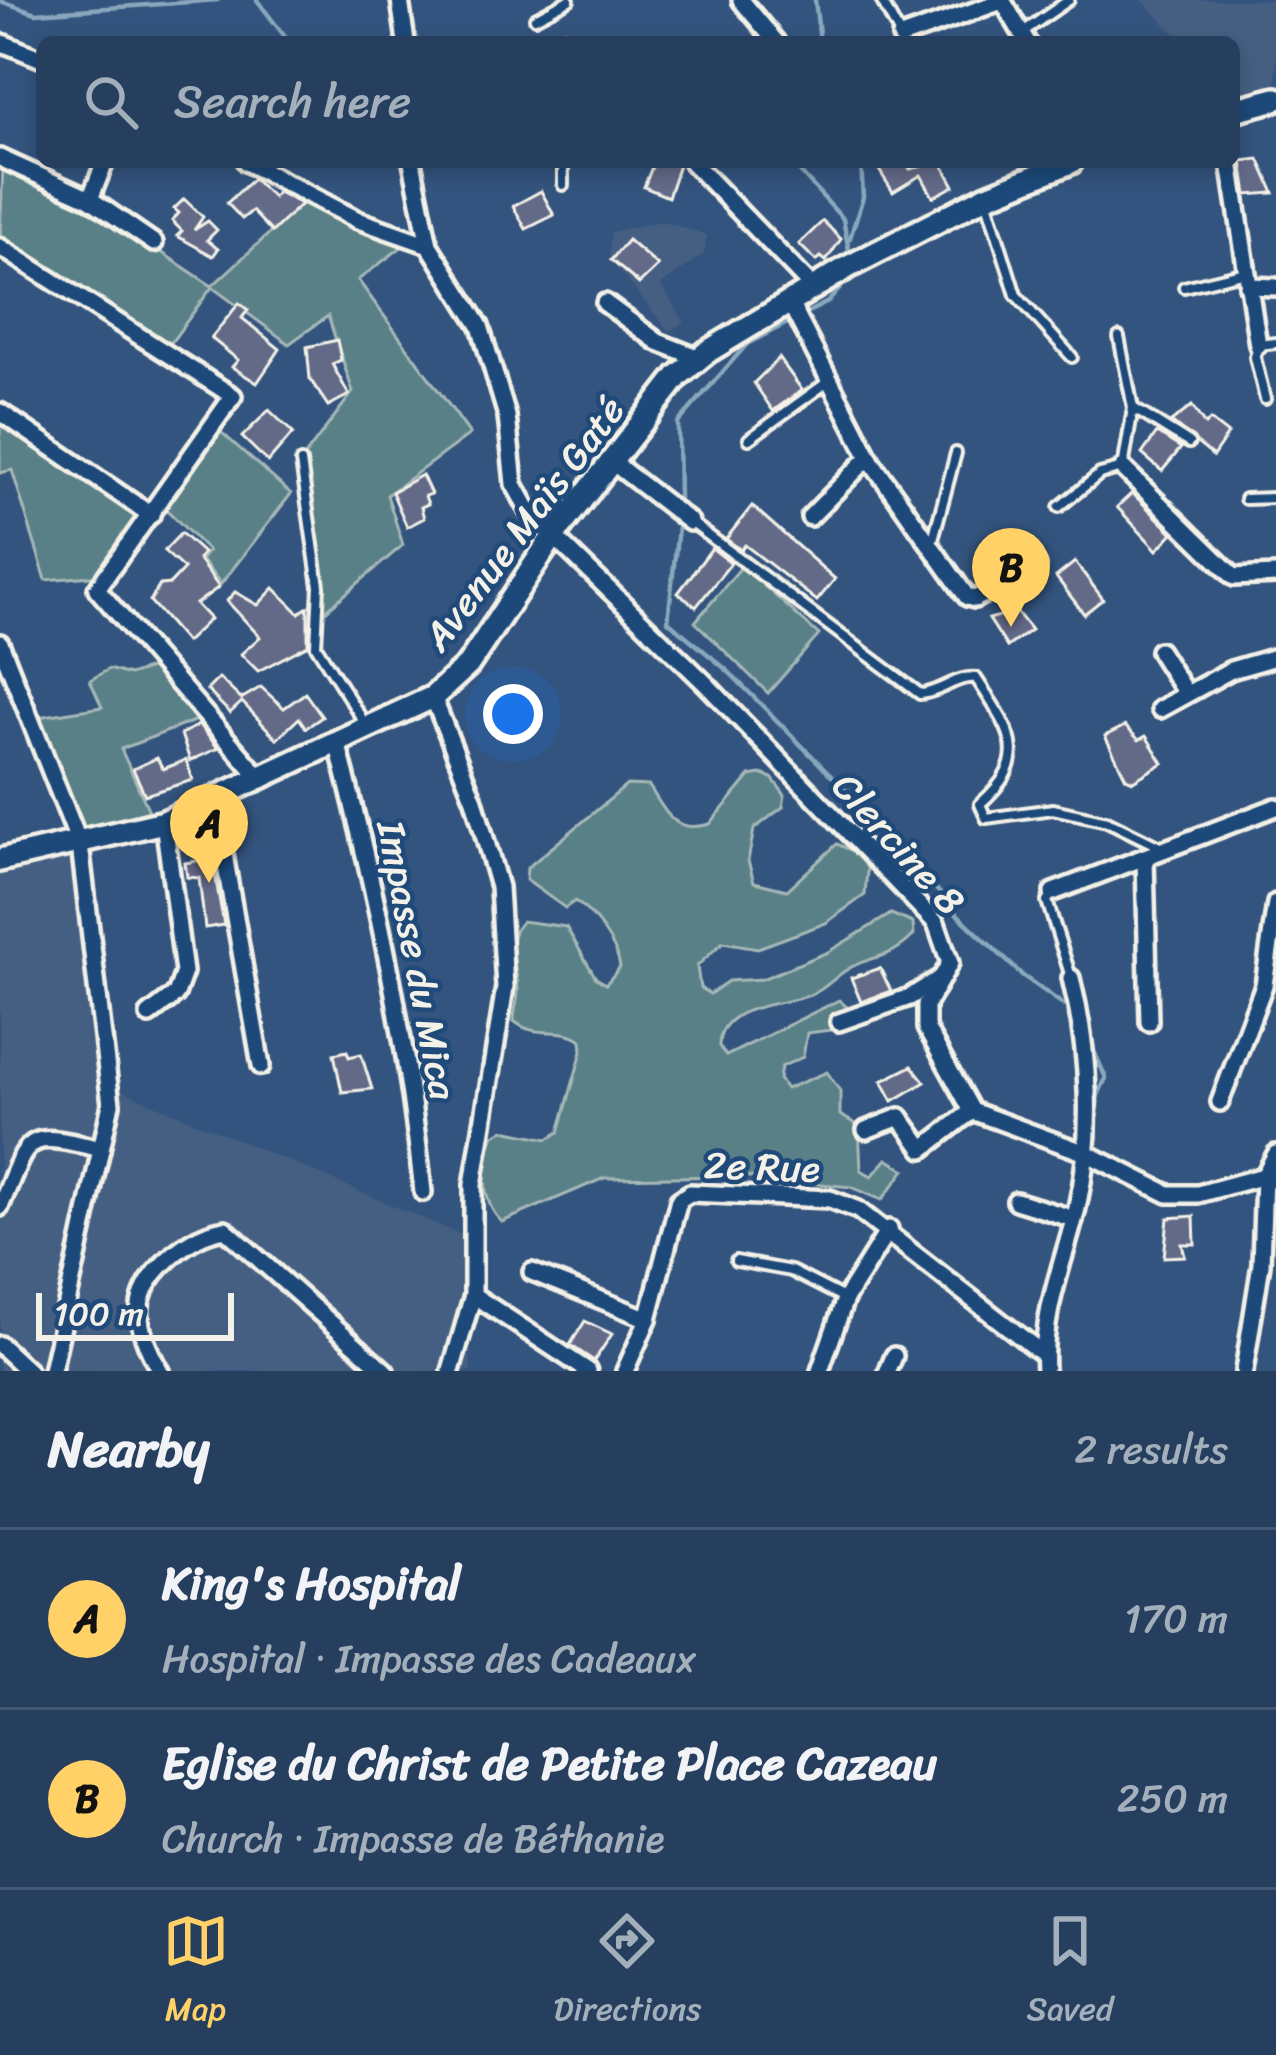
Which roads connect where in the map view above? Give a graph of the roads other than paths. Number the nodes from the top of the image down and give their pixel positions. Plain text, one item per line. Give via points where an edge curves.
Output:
1 (400, 0) edge
2 (569, 0) edge
3 (741, 0) edge
4 (881, 0) edge
5 (1002, 0) edge
6 (1069, 0) edge
7 (535, 18) dead end
8 (405, 36) edge
9 (771, 36) edge
10 (900, 36) edge
11 (910, 36) edge
12 (1023, 36) edge
13 (1026, 36) edge
14 (0, 42) edge
15 (36, 57) edge
16 (1276, 98) edge
17 (1240, 108) edge
18 (0, 158) edge
19 (103, 168) edge
20 (258, 168) edge
21 (413, 168) edge
22 (563, 168) edge
23 (698, 168) edge
24 (1056, 168) edge
25 (1231, 168) edge
26 (562, 185) dead end
27 (985, 196) junction
28 (90, 199) junction
29 (154, 242) dead end
30 (429, 245) junction
31 (0, 247) edge
32 (1247, 279) junction
33 (1184, 287) dead end
34 (1276, 287) edge
35 (814, 290) junction
36 (605, 303) dead end
37 (792, 308) junction
38 (1119, 337) dead end
39 (1276, 343) edge
40 (1258, 345) junction
41 (1072, 357) dead end
42 (699, 358) junction
43 (830, 380) junction
44 (1265, 399) dead end
45 (1133, 408) junction
46 (0, 412) edge
47 (749, 439) dead end
48 (1189, 443) dead end
49 (956, 453) dead end
50 (869, 457) junction
51 (611, 461) junction
52 (301, 462) dead end
53 (1123, 468) junction
54 (1276, 498) edge
55 (1245, 499) dead end
56 (1059, 507) dead end
57 (152, 515) junction
58 (810, 517) dead end
59 (690, 522) joint
60 (552, 538) junction
61 (930, 550) junction
62 (1037, 566) dead end
63 (1276, 575) edge
64 (0, 644) edge
65 (1159, 651) dead end
66 (1276, 657) edge
67 (1185, 692) junction
68 (433, 697) junction
69 (1160, 709) dead end
70 (367, 726) junction
71 (337, 742) junction
72 (262, 780) junction
73 (214, 802) junction
74 (1276, 807) edge
75 (164, 822) junction
76 (80, 844) junction
77 (1168, 850) junction
78 (0, 860) edge
79 (1144, 860) junction
80 (1053, 892) joint
81 (1276, 903) edge
82 (945, 976) junction
83 (1071, 978) joint
84 (149, 1015) dead end
85 (838, 1022) dead end
86 (1150, 1022) dead end
87 (262, 1066) dead end
88 (1220, 1102) dead end
89 (972, 1112) junction
90 (866, 1130) dead end
91 (101, 1150) junction
92 (1088, 1154) junction
93 (1276, 1154) edge
94 (1270, 1178) edge
95 (424, 1192) dead end
96 (1016, 1201) dead end
97 (0, 1208) edge
98 (1074, 1219) junction
99 (889, 1229) junction
100 (736, 1261) dead end
101 (1268, 1266) edge
102 (532, 1272) dead end
103 (473, 1295) junction
104 (845, 1299) junction
105 (647, 1319) junction
106 (0, 1345) edge
107 (1044, 1363) edge
108 (28, 1371) edge
109 (52, 1371) edge
110 (160, 1371) edge
111 (385, 1371) edge
112 (451, 1371) edge
113 (588, 1371) edge
114 (625, 1371) edge
115 (820, 1371) edge
116 (1244, 1371) edge

1 - 8 street
2 - 7 lane
3 - 9 street
4 - 10 lane
5 - 11 street
5 - 12 street
6 - 13 lane
14 - 15 street
16 - 17 street
18 - 28 street
19 - 28 street
20 - 30 street via 358,220
21 - 30 street
22 - 26 lane
23 - 35 street
24 - 27 street, Avenue Maïs Gaté
25 - 32 street
27 - 35 street, Avenue Maïs Gaté
27 - 41 lane via 1016,295
28 - 29 street
30 - 60 street, Clercine 8 via 480,326 507,416 514,484
31 - 57 street via 233,396
32 - 33 lane
32 - 34 street
32 - 40 street
35 - 37 street, Avenue Maïs Gaté
36 - 42 street via 658,342
37 - 42 street, Avenue Maïs Gaté
37 - 43 street
38 - 45 lane
39 - 40 lane
40 - 44 lane
42 - 51 street, Avenue Maïs Gaté
43 - 47 lane
43 - 50 street
45 - 48 lane
45 - 53 lane
46 - 57 street
49 - 61 lane
50 - 58 street
50 - 61 street
51 - 59 street
51 - 60 street, Avenue Maïs Gaté
52 - 70 lane via 314,534 316,646
53 - 56 lane via 1100,474
53 - 63 street via 1234,577
54 - 55 lane
57 - 72 street via 97,590
59 - 77 lane via 920,694 976,678 1008,727 1013,753 1006,781 980,804 982,815 1053,809 1107,820
60 - 68 street, Avenue Maïs Gaté via 497,629
60 - 82 street, Clercine 8 via 707,685 935,923 950,963
61 - 62 street via 970,599
64 - 76 street
65 - 67 street
66 - 67 street
67 - 69 street
68 - 70 street, Avenue Maïs Gaté
68 - 103 street via 474,800 502,927 505,987 473,1185
70 - 71 street, Avenue Maïs Gaté
71 - 72 street, Avenue Maïs Gaté
71 - 95 street, Impasse du Mica via 386,934
72 - 73 street, Avenue Maïs Gaté
73 - 75 street, Avenue Maïs Gaté
73 - 87 street
74 - 77 street
75 - 76 street, Avenue Maïs Gaté
75 - 84 street via 184,972 176,994
76 - 78 street, Avenue Maïs Gaté
76 - 91 street via 111,1104
77 - 79 street
79 - 80 street
79 - 86 street
80 - 83 lane via 1047,902
81 - 88 street via 1264,985
82 - 85 street
82 - 89 street, Clercine 8 via 926,1005 926,1028
83 - 92 street via 1088,1046
89 - 90 street via 923,1149 900,1117
89 - 92 street
91 - 97 street via 35,1139
91 - 109 street
92 - 94 street via 1168,1194
92 - 98 street
93 - 94 street
94 - 101 street
96 - 98 street
98 - 107 street via 1048,1307
99 - 104 street
99 - 105 street, 2e Rue via 830,1199 690,1192 680,1200
99 - 107 street, 2e Rue
100 - 104 lane via 791,1271
101 - 116 street
102 - 105 street
103 - 112 street
103 - 113 street
104 - 115 street
105 - 114 street, 2e Rue
106 - 108 street
110 - 111 street via 139,1324 148,1276 183,1246 225,1229

